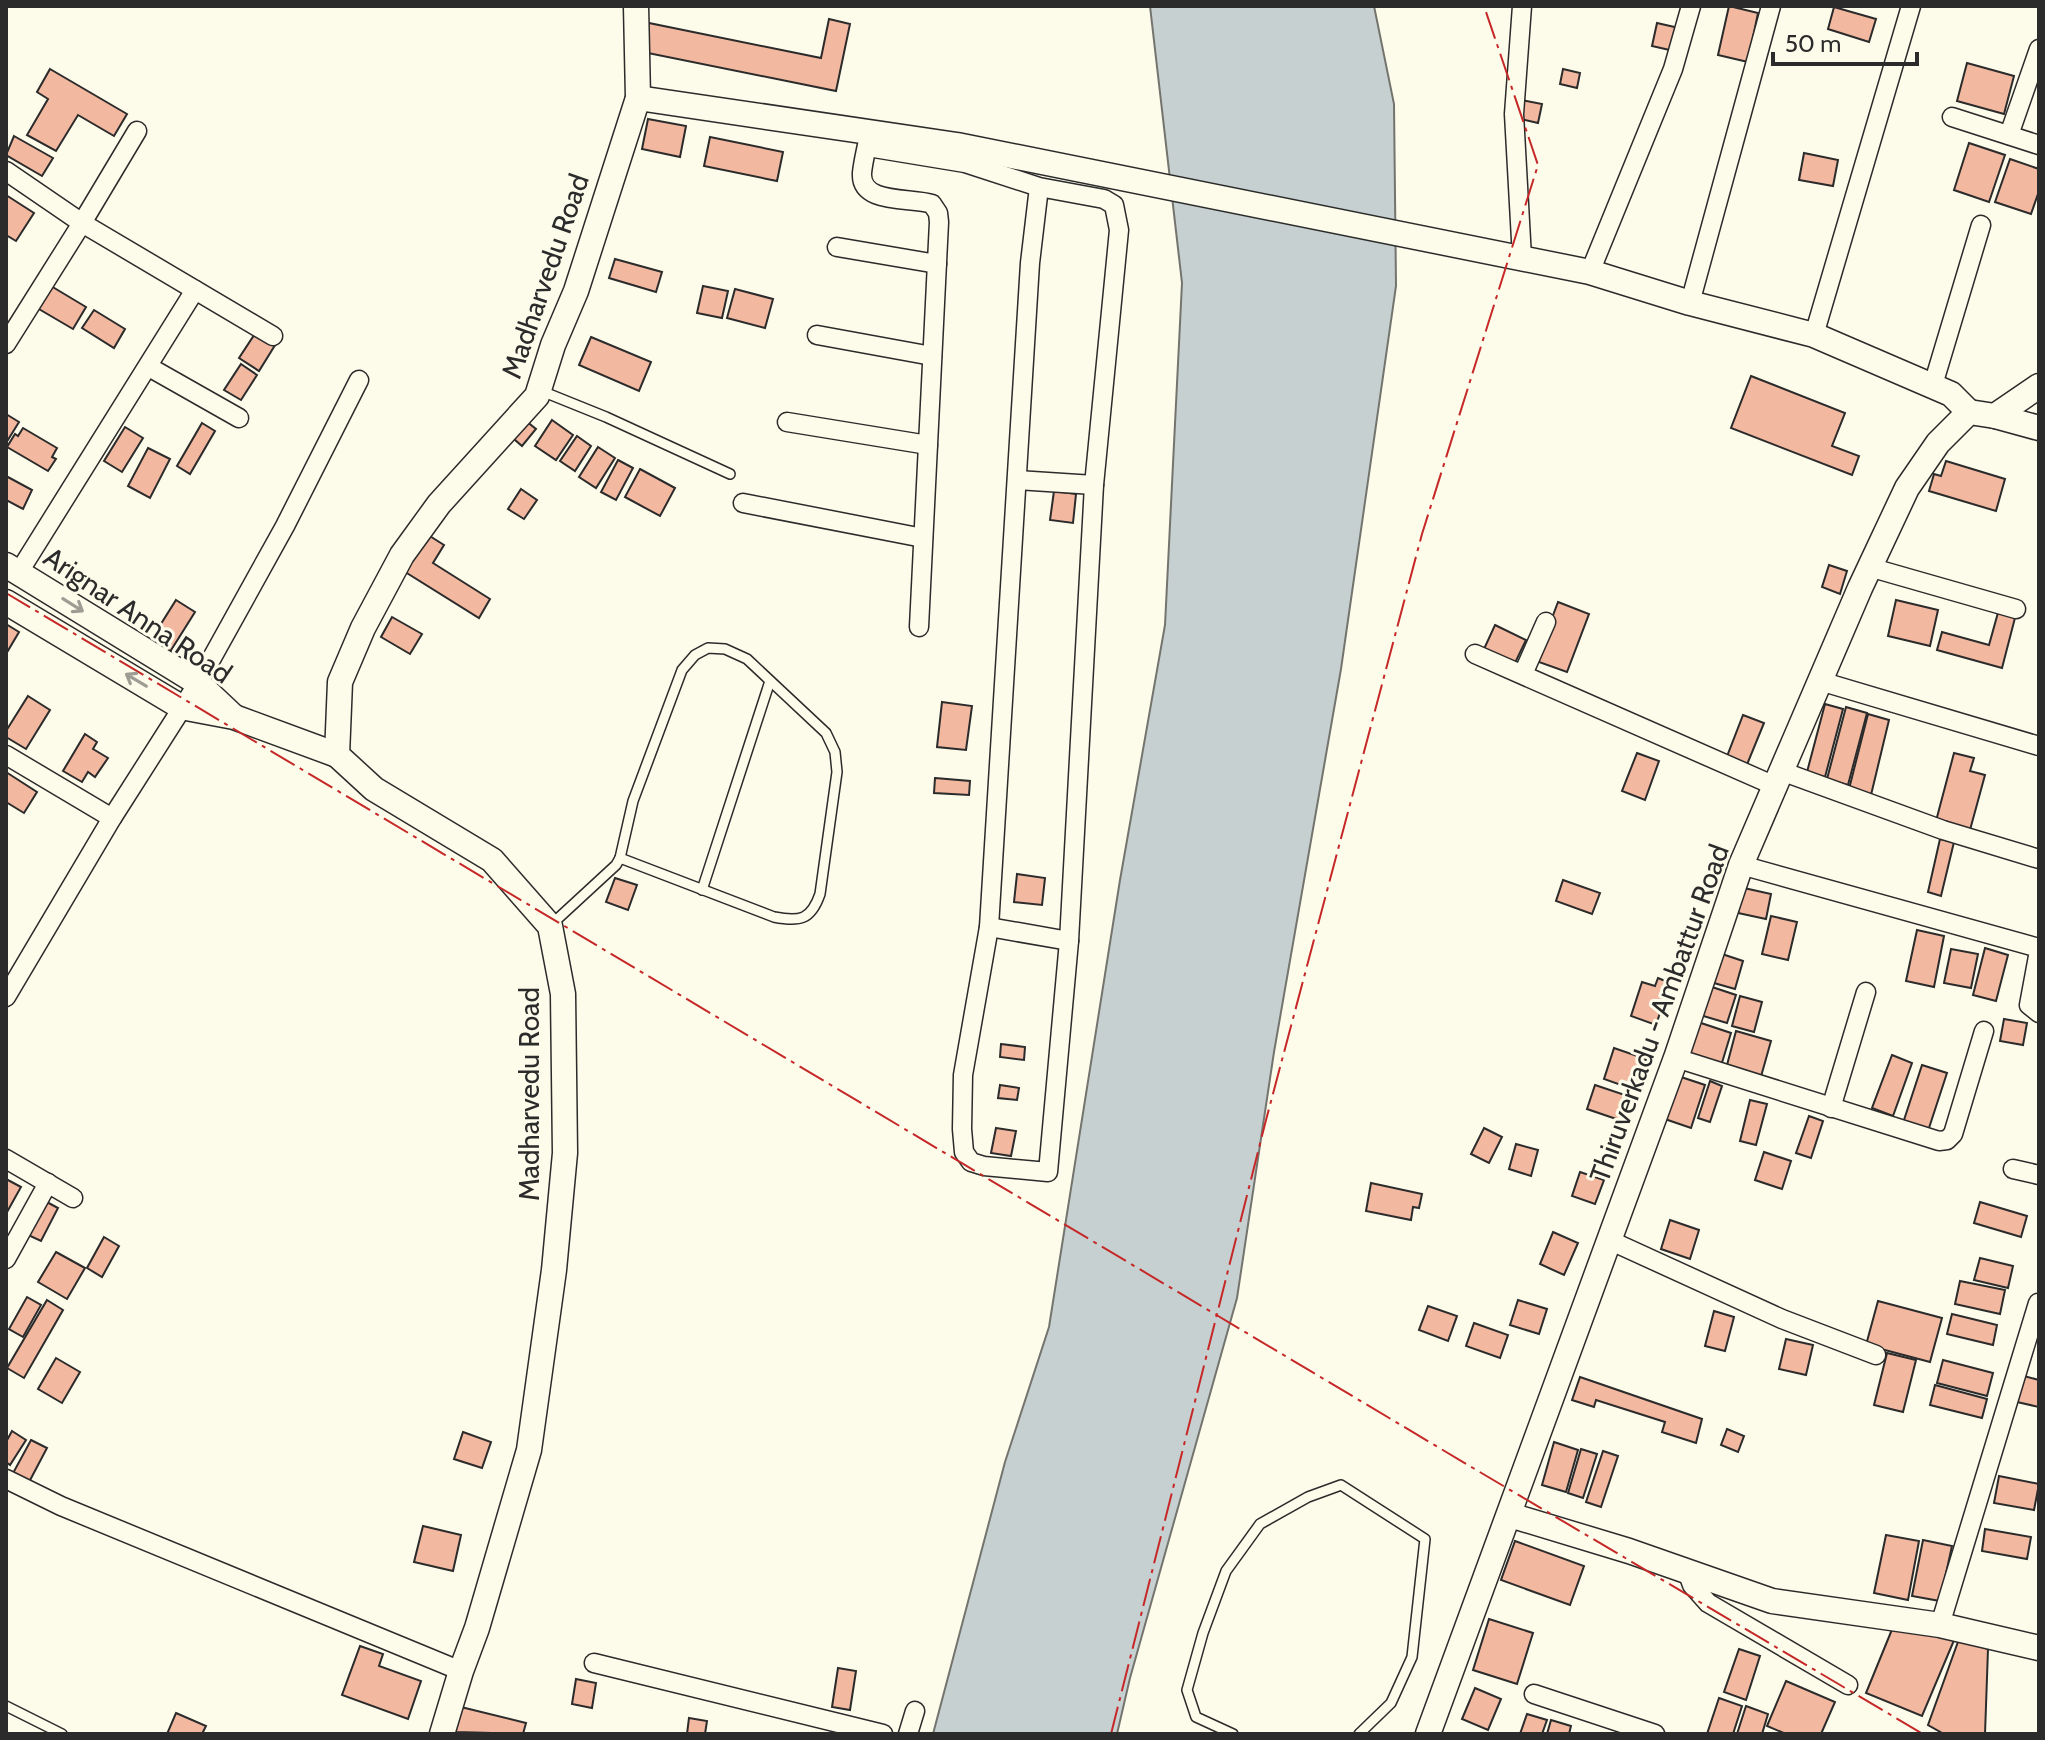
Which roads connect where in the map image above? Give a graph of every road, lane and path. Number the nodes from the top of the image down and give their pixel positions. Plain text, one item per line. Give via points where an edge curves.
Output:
1 (636, 6) edge
2 (1522, 6) edge
3 (1691, 6) edge
4 (1771, 6) edge
5 (1911, 6) edge
6 (2039, 49) edge
7 (638, 98) junction
8 (1952, 117) dead end
9 (137, 131) dead end
10 (2009, 135) junction
11 (870, 136) junction
12 (2039, 145) edge
13 (6, 171) edge
14 (1039, 187) junction
15 (82, 223) junction
16 (1981, 225) dead end
17 (837, 247) dead end
18 (1522, 258) junction
19 (937, 264) junction
20 (1590, 272) junction
21 (195, 290) junction
22 (1690, 303) junction
23 (817, 335) dead end
24 (1814, 335) junction
25 (273, 336) dead end
26 (6, 344) edge
27 (932, 356) junction
28 (149, 367) junction
29 (359, 380) dead end
30 (1933, 385) junction
31 (539, 390) junction
32 (2037, 391) edge
33 (1969, 412) junction
34 (1995, 416) junction
35 (239, 418) dead end
36 (787, 422) dead end
37 (2039, 428) edge
38 (928, 445) junction
39 (730, 474) dead end
40 (1017, 480) junction
41 (1094, 485) junction
42 (743, 503) dead end
43 (923, 538) junction
44 (1869, 567) junction
45 (13, 568) edge
46 (6, 602) edge
47 (2016, 609) dead end
48 (1546, 622) dead end
49 (919, 627) dead end
50 (1475, 654) dead end
51 (1523, 674) junction
52 (770, 681) junction
53 (1820, 681) junction
54 (198, 683) junction
55 (181, 707) junction
56 (234, 717) junction
57 (2039, 746) edge
58 (6, 755) edge
59 (337, 755) junction
60 (1778, 778) junction
61 (112, 818) junction
62 (620, 858) junction
63 (2039, 859) edge
64 (1741, 865) junction
65 (702, 890) junction
66 (550, 926) junction
67 (989, 927) junction
68 (1069, 941) junction
69 (2039, 950) edge
70 (1866, 992) dead end
71 (6, 997) edge
72 (2039, 1013) edge
73 (1984, 1031) dead end
74 (1676, 1058) junction
75 (1831, 1108) junction
76 (6, 1159) edge
77 (2013, 1169) dead end
78 (2039, 1175) edge
79 (48, 1183) junction
80 (73, 1198) dead end
81 (1609, 1240) junction
82 (6, 1259) edge
83 (2039, 1300) edge
84 (1876, 1355) dead end
85 (6, 1479) edge
86 (1510, 1515) junction
87 (1687, 1571) junction
88 (1940, 1625) junction
89 (2039, 1648) edge
90 (594, 1663) dead end
91 (461, 1671) junction
92 (1848, 1685) dead end
93 (1534, 1694) dead end
94 (6, 1706) edge
95 (915, 1711) dead end
96 (62, 1734) edge
97 (442, 1734) edge
98 (883, 1734) edge
99 (908, 1734) edge
100 (1233, 1734) edge
101 (1359, 1734) edge
102 (1428, 1734) edge
103 (1655, 1734) edge

1 - 7 street, Madharvedu Road
2 - 18 street via 1514,114
3 - 20 street via 1673,69
4 - 22 street
5 - 24 street
6 - 10 street
7 - 11 street
7 - 31 street, Madharvedu Road
8 - 10 street
9 - 15 street
10 - 12 street
11 - 14 street via 874,148 965,163
11 - 18 street via 957,145
11 - 19 street via 862,175 867,189 874,195 935,206
13 - 15 street
14 - 40 street
14 - 41 street via 1104,199 1114,205 1119,230
15 - 21 street
15 - 26 street
16 - 30 street
17 - 19 street
18 - 20 street
19 - 27 street
20 - 22 street
21 - 25 street
21 - 28 street
22 - 24 street
23 - 27 street
24 - 30 street
27 - 38 street
28 - 35 street
28 - 45 street
29 - 54 street
30 - 33 street
31 - 39 lane
31 - 59 street, Madharvedu Road via 439,504 402,555 340,682
32 - 34 street
33 - 34 street
33 - 44 street, Thiruverkadu - Ambattur Road via 1938,443 1907,488
34 - 37 street
36 - 38 street
38 - 43 street
40 - 41 street
40 - 67 street
41 - 68 street
42 - 43 street
43 - 49 street
44 - 47 street
44 - 53 street, Thiruverkadu - Ambattur Road
45 -> 54 street, Arignar Anna Road
55 -> 46 street, Arignar Anna Road
48 - 51 street
50 - 51 street
51 - 60 street
52 - 62 lane via 747,659 725,649 708,648 682,670 633,801
52 - 65 lane
52 - 65 lane via 826,733 835,752 837,772 820,894 815,909 790,921
53 - 57 street
53 - 60 street, Thiruverkadu - Ambattur Road
54 - 55 street
54 - 56 street, Arignar Anna Road
55 - 56 street, Arignar Anna Road
55 - 61 street
56 - 59 street, Arignar Anna Road
58 - 61 street
59 - 66 street via 374,789 492,860
60 - 63 street
60 - 64 street, Thiruverkadu - Ambattur Road
61 - 71 street
62 - 65 lane
62 - 66 lane
64 - 69 street
64 - 74 street, Thiruverkadu - Ambattur Road
66 - 91 street, Madharvedu Road via 563,994 565,1153 554,1270 529,1450
67 - 68 street
67 - 68 street via 963,1075 964,1152 971,1162 984,1166 1048,1172
69 - 72 street via 2029,1005
70 - 75 street
73 - 75 street via 1947,1140
74 - 75 street
74 - 81 street, Thiruverkadu - Ambattur Road
76 - 79 street
77 - 78 street
79 - 80 street
79 - 82 street
81 - 84 street via 1782,1319
81 - 86 street, Thiruverkadu - Ambattur Road
83 - 88 street
85 - 91 street
86 - 87 street
86 - 102 street, Thiruverkadu - Ambattur Road
87 - 88 street via 1772,1601
87 - 92 street via 1708,1603
88 - 89 street
90 - 98 street
91 - 97 street, Madharvedu Road
93 - 103 street
94 - 96 lane
95 - 99 street
100 - 101 lane via 1196,1717 1187,1690 1226,1571 1260,1524 1341,1485 1425,1539 1412,1657 1391,1703

